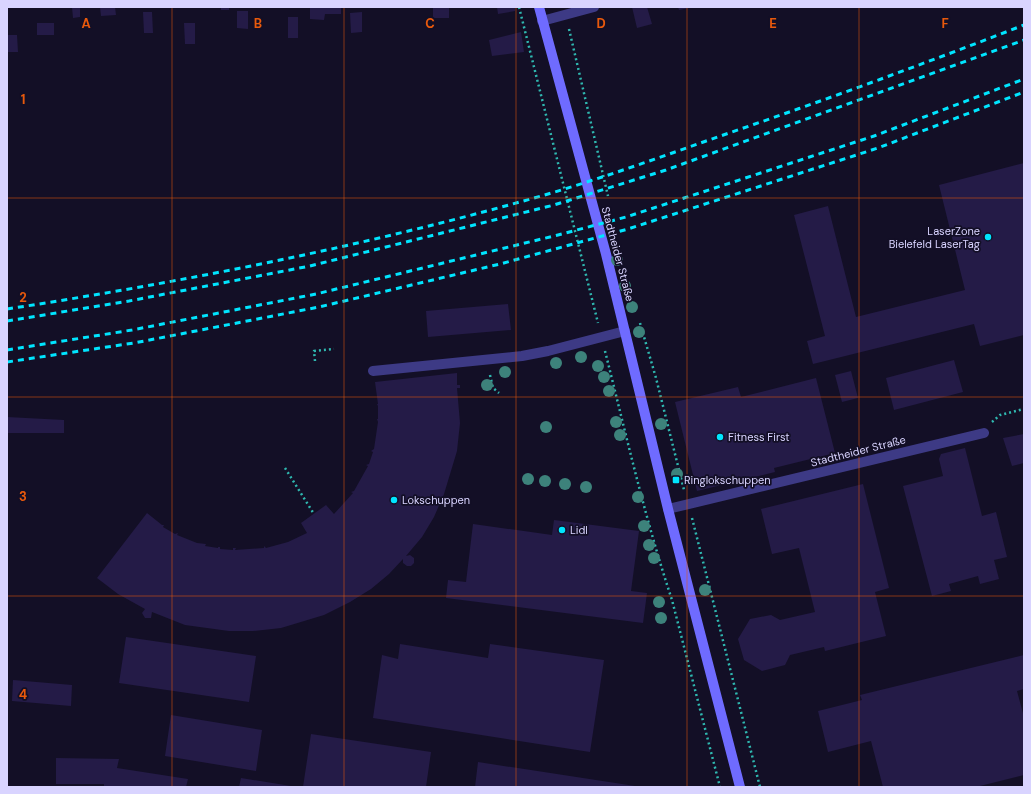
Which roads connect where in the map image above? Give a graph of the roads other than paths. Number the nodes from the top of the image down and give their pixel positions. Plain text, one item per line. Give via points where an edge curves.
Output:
1 (539, 7) edge
2 (594, 7) edge
3 (542, 21) junction
4 (625, 331) junction
5 (373, 371) dead end
6 (984, 433) road end
7 (668, 509) junction
8 (740, 787) edge

1 - 3 street, Stadtheider Straße
2 - 3 lane
3 - 4 street, Stadtheider Straße
4 - 5 lane via 522,356
4 - 7 street, Stadtheider Straße
6 - 7 lane, Stadtheider Straße
7 - 8 street, Stadtheider Straße

